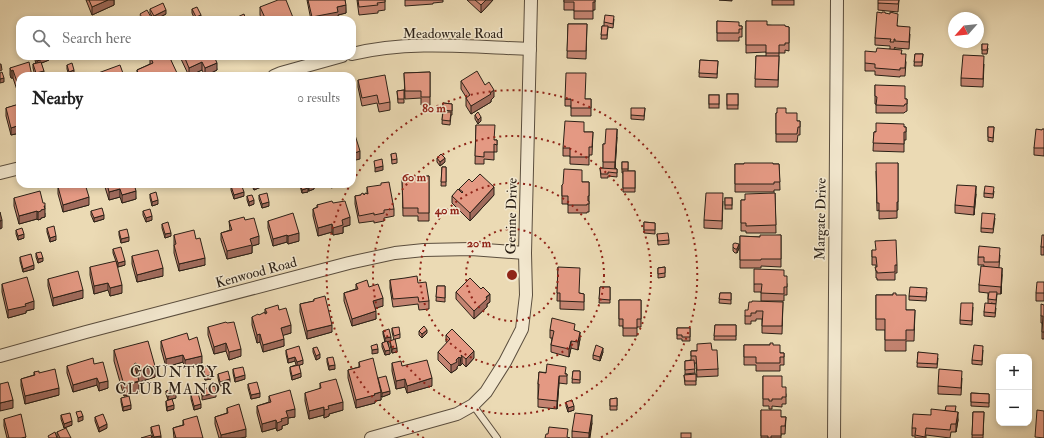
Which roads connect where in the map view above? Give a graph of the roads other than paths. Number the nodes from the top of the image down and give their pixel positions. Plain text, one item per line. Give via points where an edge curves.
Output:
1 (531, 0) edge
2 (837, 0) edge
3 (530, 49) junction
4 (356, 53) edge
5 (328, 60) edge
6 (285, 72) edge
7 (16, 169) edge
8 (0, 173) edge
9 (524, 253) junction
10 (0, 356) edge
11 (473, 405) junction
12 (371, 438) edge
13 (497, 438) edge
14 (834, 438) edge

1 - 3 street, Genine Drive
2 - 14 street, Margate Drive
3 - 4 street, Meadowvale Road via 419,45
3 - 9 street, Genine Drive
5 - 6 street
7 - 8 street
9 - 10 street, Kenwood Road via 471,249 395,253
9 - 11 street, Genine Drive via 526,295 522,329 486,392
11 - 12 street, Genine Drive via 457,414
11 - 13 lane

